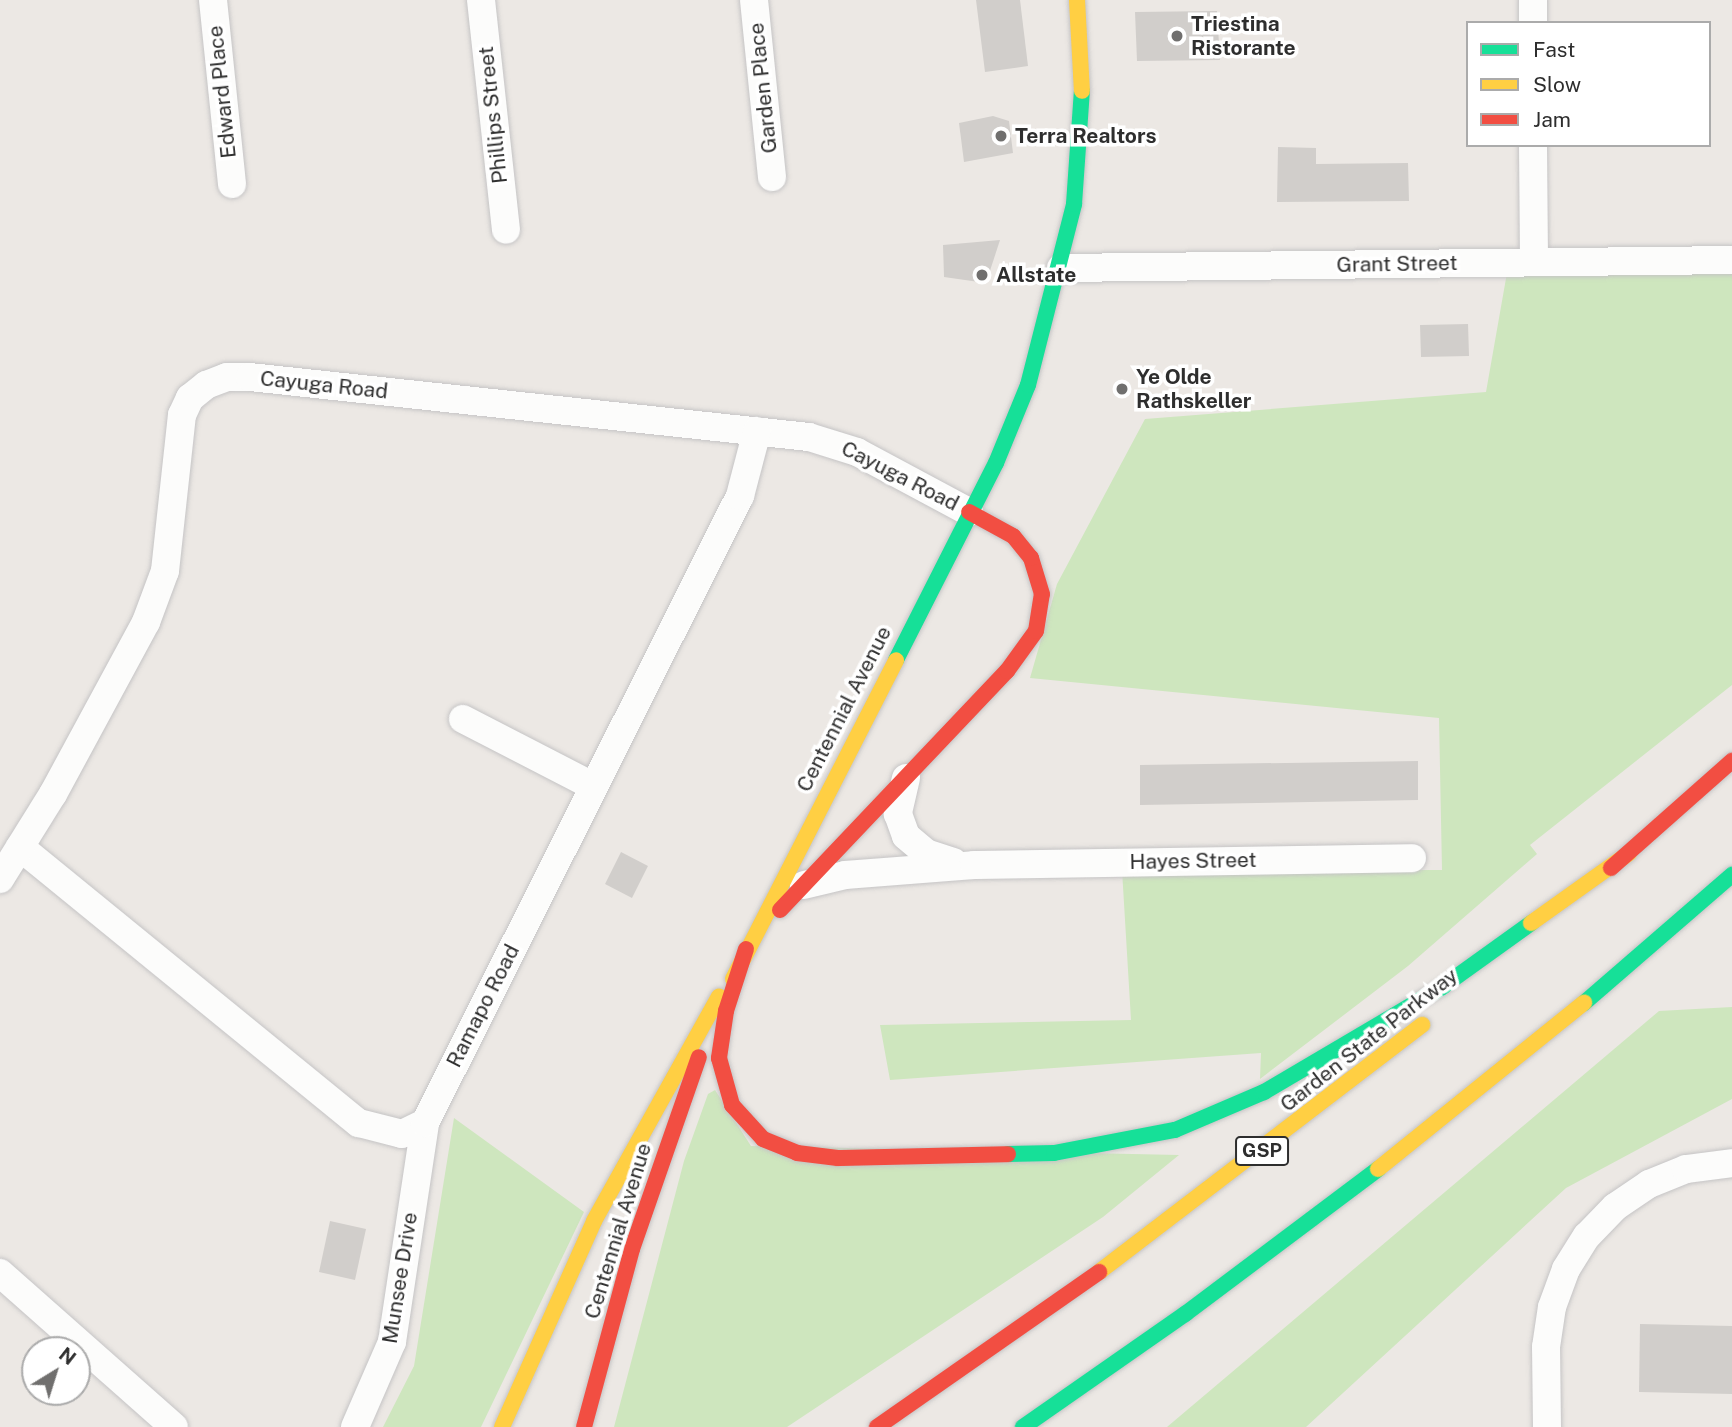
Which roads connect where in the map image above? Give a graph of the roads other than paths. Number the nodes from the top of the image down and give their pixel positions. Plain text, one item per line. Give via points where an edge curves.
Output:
1 (213, 0) edge
2 (481, 0) edge
3 (754, 0) edge
4 (1077, 0) edge
5 (1533, 0) edge
6 (1533, 21) edge
7 (1533, 147) edge
8 (772, 177) dead end
9 (232, 184) dead end
10 (506, 230) dead end
11 (1732, 260) edge
12 (1534, 262) junction
13 (1062, 268) junction
14 (757, 431) junction
15 (970, 512) junction
16 (463, 719) dead end
17 (1732, 761) edge
18 (908, 774) junction
19 (593, 786) junction
20 (20, 847) junction
21 (1629, 853) junction
22 (1412, 858) dead end
23 (974, 865) junction
24 (1732, 875) edge
25 (0, 879) edge
26 (801, 886) junction
27 (746, 949) junction
28 (425, 1123) junction
29 (1410, 1145) junction
30 (1732, 1163) edge
31 (0, 1273) edge
32 (1155, 1357) dead end
33 (174, 1427) edge
34 (355, 1427) edge
35 (502, 1427) edge
36 (584, 1427) edge
37 (877, 1427) edge
38 (1023, 1427) edge
39 (1547, 1427) edge

1 - 9 street, Edward Place
2 - 10 street, Phillips Street
3 - 8 street, Garden Place
4 - 13 main road, Centennial Avenue via 1079,152
5 - 6 street
7 - 12 street
11 - 12 street, Grant Street
12 - 13 street, Grant Street
13 - 15 main road, Centennial Avenue via 1019,410
14 - 15 street, Cayuga Road via 840,444
14 - 19 street, Ramapo Road via 740,496
14 - 20 street, Cayuga Road via 250,377 227,377 206,384 190,398 182,415 166,571 146,622
15 - 18 main road via 1013,536 1031,558 1041,583 1040,618 1029,644 1007,671
15 - 27 main road, Centennial Avenue
16 - 19 street
17 - 21 main road, Garden State Parkway / GSP
18 - 23 street, Hayes Street via 898,814 906,836 933,856
18 - 26 main road
19 - 28 street, Ramapo Road
20 - 25 street, Cayuga Road
20 - 28 street via 359,1123 402,1133
21 - 27 main road via 1442,987 1264,1092 1175,1130 1054,1153 838,1157 797,1153 763,1139 732,1105 719,1058 726,1011
21 - 37 main road, Garden State Parkway / GSP via 1442,1009 1157,1231
22 - 23 street, Hayes Street
23 - 26 street, Hayes Street via 845,875
24 - 29 main road via 1626,969
26 - 27 main road
27 - 35 main road via 594,1221
27 - 36 main road, Centennial Avenue via 660,1163
28 - 34 street, Munsee Drive via 391,1342
29 - 32 main road
29 - 38 main road via 1185,1314
30 - 39 street via 1686,1169 1649,1184 1615,1207 1587,1236 1566,1269 1552,1307 1546,1347
31 - 33 street

